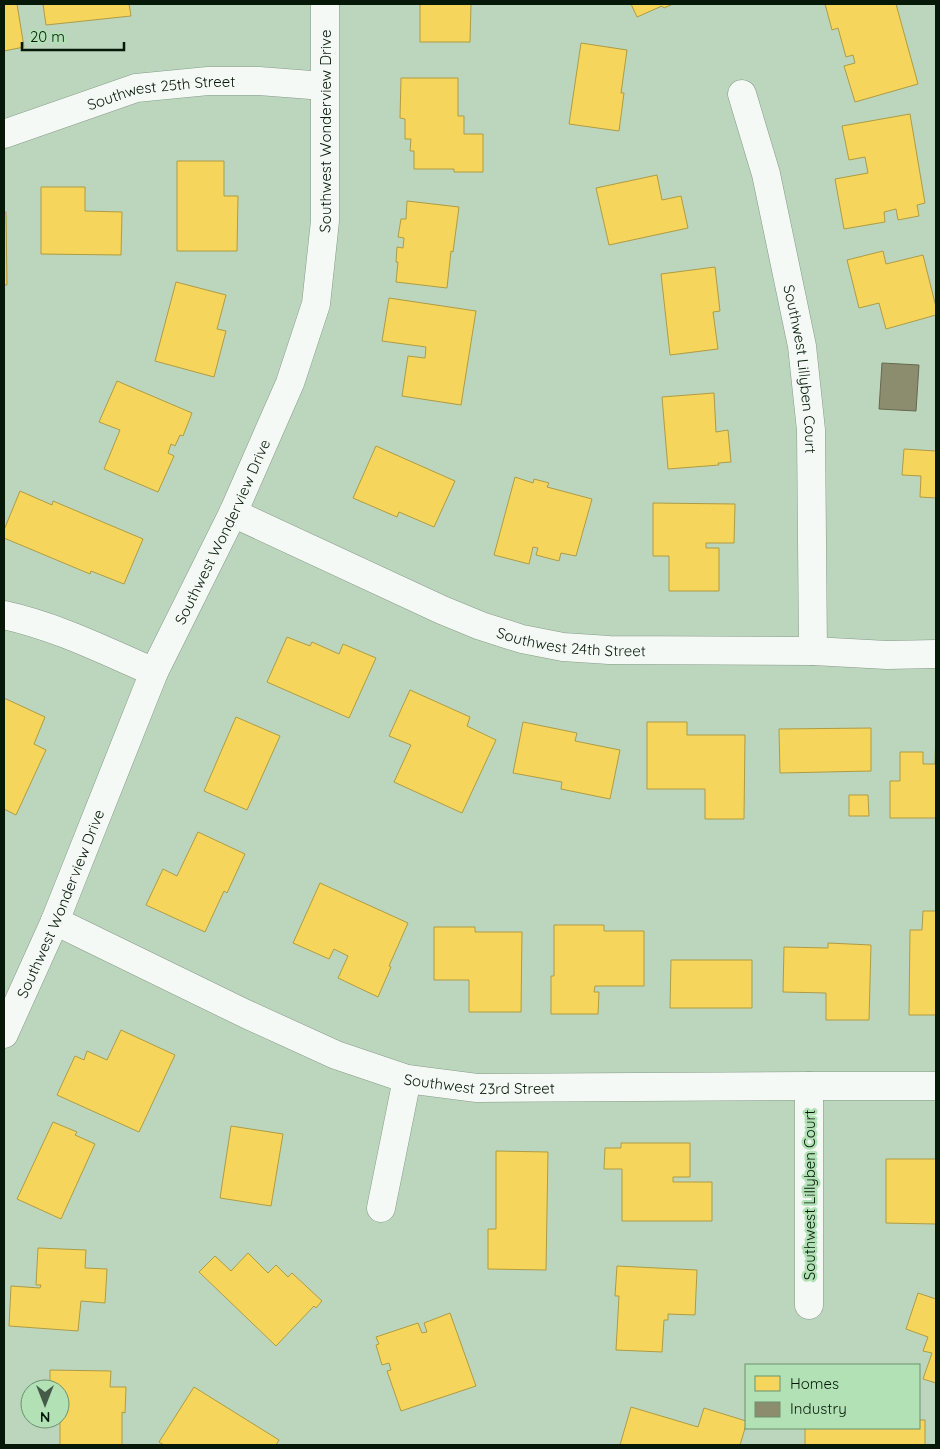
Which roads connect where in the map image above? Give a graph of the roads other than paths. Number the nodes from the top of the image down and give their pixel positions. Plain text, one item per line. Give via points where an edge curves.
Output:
1 (325, 4) edge
2 (324, 86) junction
3 (742, 94) dead end
4 (4, 134) edge
5 (233, 513) junction
6 (4, 614) edge
7 (814, 652) junction
8 (936, 654) edge
9 (154, 672) junction
10 (55, 921) junction
11 (4, 1034) edge
12 (407, 1079) junction
13 (810, 1086) junction
14 (936, 1086) edge
15 (381, 1208) dead end
16 (809, 1305) dead end

1 - 2 street, Southwest Wonderview Drive
2 - 4 street, Southwest 25th Street via 208,81 136,88
2 - 5 street, Southwest Wonderview Drive via 325,221 316,304 290,384
3 - 7 street, Southwest Lillyben Court via 766,174 802,346 811,430
5 - 7 street, Southwest 24th Street via 442,610 522,639 563,647 609,650
5 - 9 street, Southwest Wonderview Drive
6 - 9 street via 68,634
7 - 8 street, Southwest 24th Street via 887,656
9 - 10 street, Southwest Wonderview Drive
10 - 11 street, Southwest Wonderview Drive
10 - 12 street, Southwest 23rd Street via 336,1055
12 - 13 street, Southwest 23rd Street via 477,1088
12 - 15 street
13 - 14 street, Southwest 23rd Street
13 - 16 street, Southwest Lillyben Court

